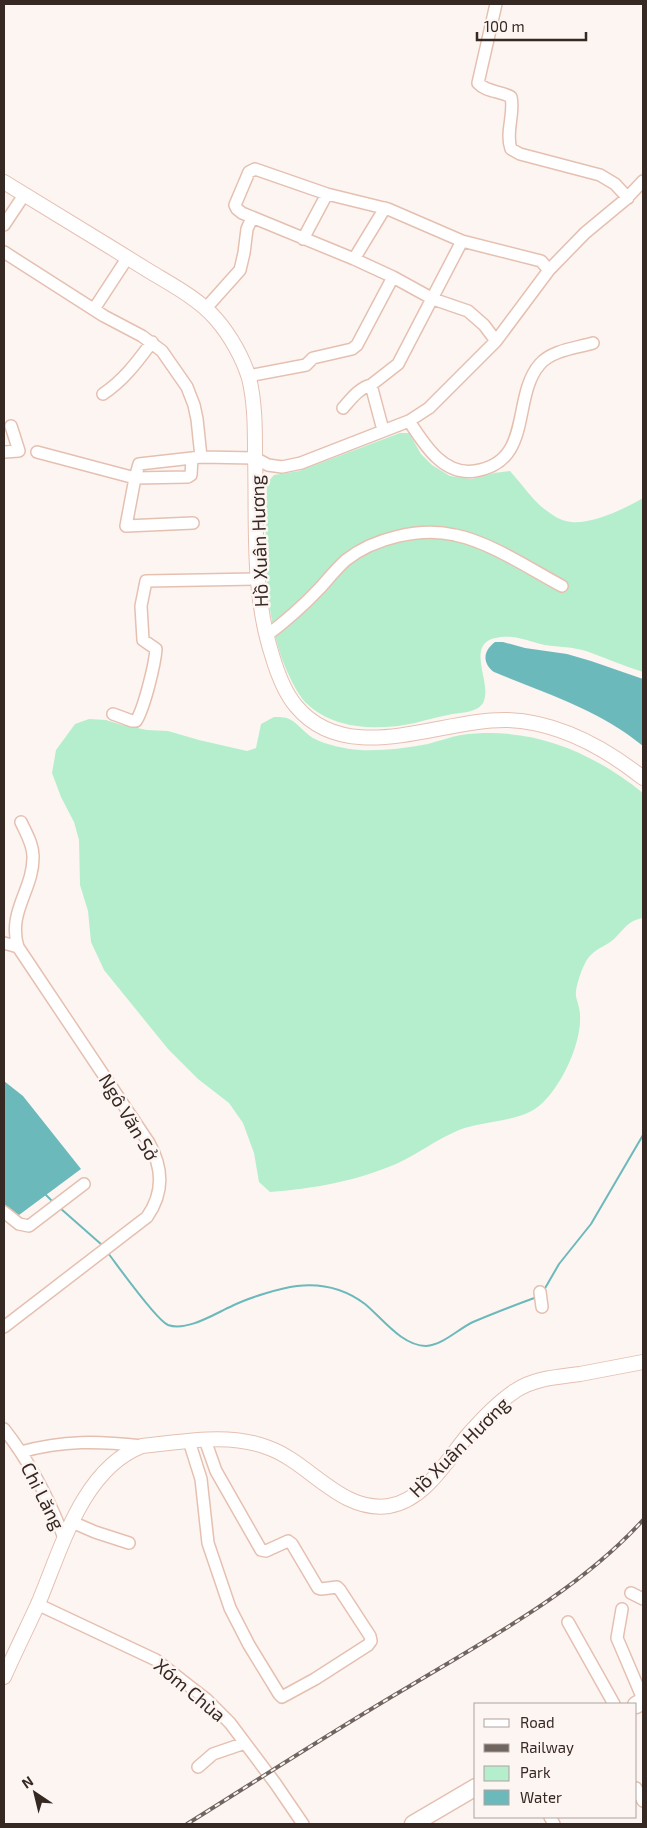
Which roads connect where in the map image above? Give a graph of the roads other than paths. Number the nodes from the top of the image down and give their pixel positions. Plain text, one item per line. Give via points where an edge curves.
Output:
1 (496, 4) edge
2 (643, 181) edge
3 (4, 182) edge
4 (327, 194) junction
5 (24, 195) junction
6 (628, 198) junction
7 (385, 208) junction
8 (252, 218) junction
9 (4, 225) edge
10 (303, 238) junction
11 (462, 241) junction
12 (4, 252) edge
13 (128, 257) junction
14 (354, 260) junction
15 (549, 270) junction
16 (393, 277) junction
17 (433, 299) junction
18 (206, 308) junction
19 (94, 309) junction
20 (496, 341) junction
21 (152, 342) junction
22 (593, 343) dead end
23 (248, 376) junction
24 (371, 385) junction
25 (103, 394) dead end
26 (342, 408) dead end
27 (409, 421) junction
28 (11, 426) dead end
29 (383, 430) junction
30 (4, 452) edge
31 (37, 452) dead end
32 (196, 458) junction
33 (255, 458) junction
34 (135, 478) junction
35 (193, 522) dead end
36 (257, 579) junction
37 (562, 586) dead end
38 (266, 636) junction
39 (112, 714) dead end
40 (643, 778) edge
41 (21, 822) dead end
42 (4, 943) edge
43 (18, 947) junction
44 (84, 1184) dead end
45 (4, 1212) edge
46 (540, 1292) dead end
47 (542, 1307) dead end
48 (4, 1327) edge
49 (643, 1362) edge
50 (4, 1429) edge
51 (205, 1440) junction
52 (188, 1441) junction
53 (142, 1446) junction
54 (21, 1452) junction
55 (72, 1522) junction
56 (64, 1538) junction
57 (129, 1543) dead end
58 (631, 1593) dead end
59 (643, 1599) edge
60 (38, 1604) junction
61 (622, 1609) dead end
62 (568, 1622) dead end
63 (4, 1677) edge
64 (643, 1700) edge
65 (613, 1703) edge
66 (245, 1743) junction
67 (198, 1767) dead end
68 (474, 1788) edge
69 (637, 1790) edge
70 (643, 1801) edge
71 (302, 1824) edge
72 (413, 1824) edge

1 - 6 street via 478,83 511,97 511,149 600,175 615,184
2 - 6 street
3 - 5 main road, Hồ Xuân Hương
4 - 7 street
4 - 8 street via 255,169 246,177 235,204 239,211
4 - 10 street
5 - 9 street
5 - 13 main road, Hồ Xuân Hương
6 - 15 street via 585,233
7 - 11 street
7 - 14 street
8 - 10 street
8 - 18 street via 240,270
10 - 14 street
11 - 15 street via 541,260
11 - 17 street
12 - 19 street
13 - 18 main road, Hồ Xuân Hương
13 - 19 street
14 - 16 street
15 - 20 street
16 - 17 street
16 - 23 street via 352,349 313,358 306,365
17 - 20 street via 468,311
17 - 24 street via 398,364
18 - 23 main road, Hồ Xuân Hương via 226,332
19 - 21 street
20 - 27 street via 429,408
21 - 25 street via 129,373
21 - 32 street via 162,351 187,388 198,419
22 - 27 street via 557,353 541,362 533,374 511,450 499,462 483,470 464,470 442,463
23 - 33 main road, Hồ Xuân Hương via 254,410
24 - 26 street
24 - 29 street
27 - 29 street
28 - 30 street via 19,451
29 - 33 street via 301,463 282,467 268,465
31 - 34 street
32 - 33 street
32 - 34 street via 138,464
32 - 34 street via 188,477
33 - 36 main road, Hồ Xuân Hương
34 - 35 street via 126,526
36 - 38 main road, Hồ Xuân Hương
36 - 39 street via 146,582 141,606 144,640 156,649 152,670 136,721
37 - 38 street via 492,548 455,535 401,535 371,544 346,560 292,617
38 - 40 main road, Hồ Xuân Hương via 276,668 295,706 325,728 346,735 375,738 409,735 458,724 507,720 540,724 588,742
41 - 43 street, Ngô Văn Sở via 33,856 14,930
42 - 43 street
43 - 48 street, Ngô Văn Sở via 155,1155 160,1185 147,1217
44 - 45 street via 29,1226 19,1224
46 - 47 street
49 - 51 main road, Hồ Xuân Hương via 534,1381 516,1390 486,1415 427,1484 412,1497 390,1506 363,1505 346,1498 271,1448 239,1440
50 - 54 street, Chi Lăng
51 - 52 main road, Hồ Xuân Hương
51 - 52 street via 216,1471 261,1550 266,1551 288,1541 292,1544 318,1588 337,1587 370,1636 368,1645 282,1697 249,1646 230,1608 208,1543 201,1479
52 - 53 main road, Hồ Xuân Hương
53 - 54 street via 99,1441 40,1446
53 - 55 main road, Hồ Xuân Hương via 111,1465 97,1481
54 - 56 street, Chi Lăng via 44,1492
55 - 56 main road, Hồ Xuân Hương
55 - 57 street
56 - 60 main road, Hồ Xuân Hương
58 - 59 street
60 - 63 main road, Hồ Xuân Hương
60 - 66 street, Xóm Chùa via 156,1660 206,1698
61 - 64 street via 617,1638
62 - 65 street
66 - 67 street via 213,1754
66 - 71 street, Xóm Chùa
68 - 72 highway
69 - 70 street

